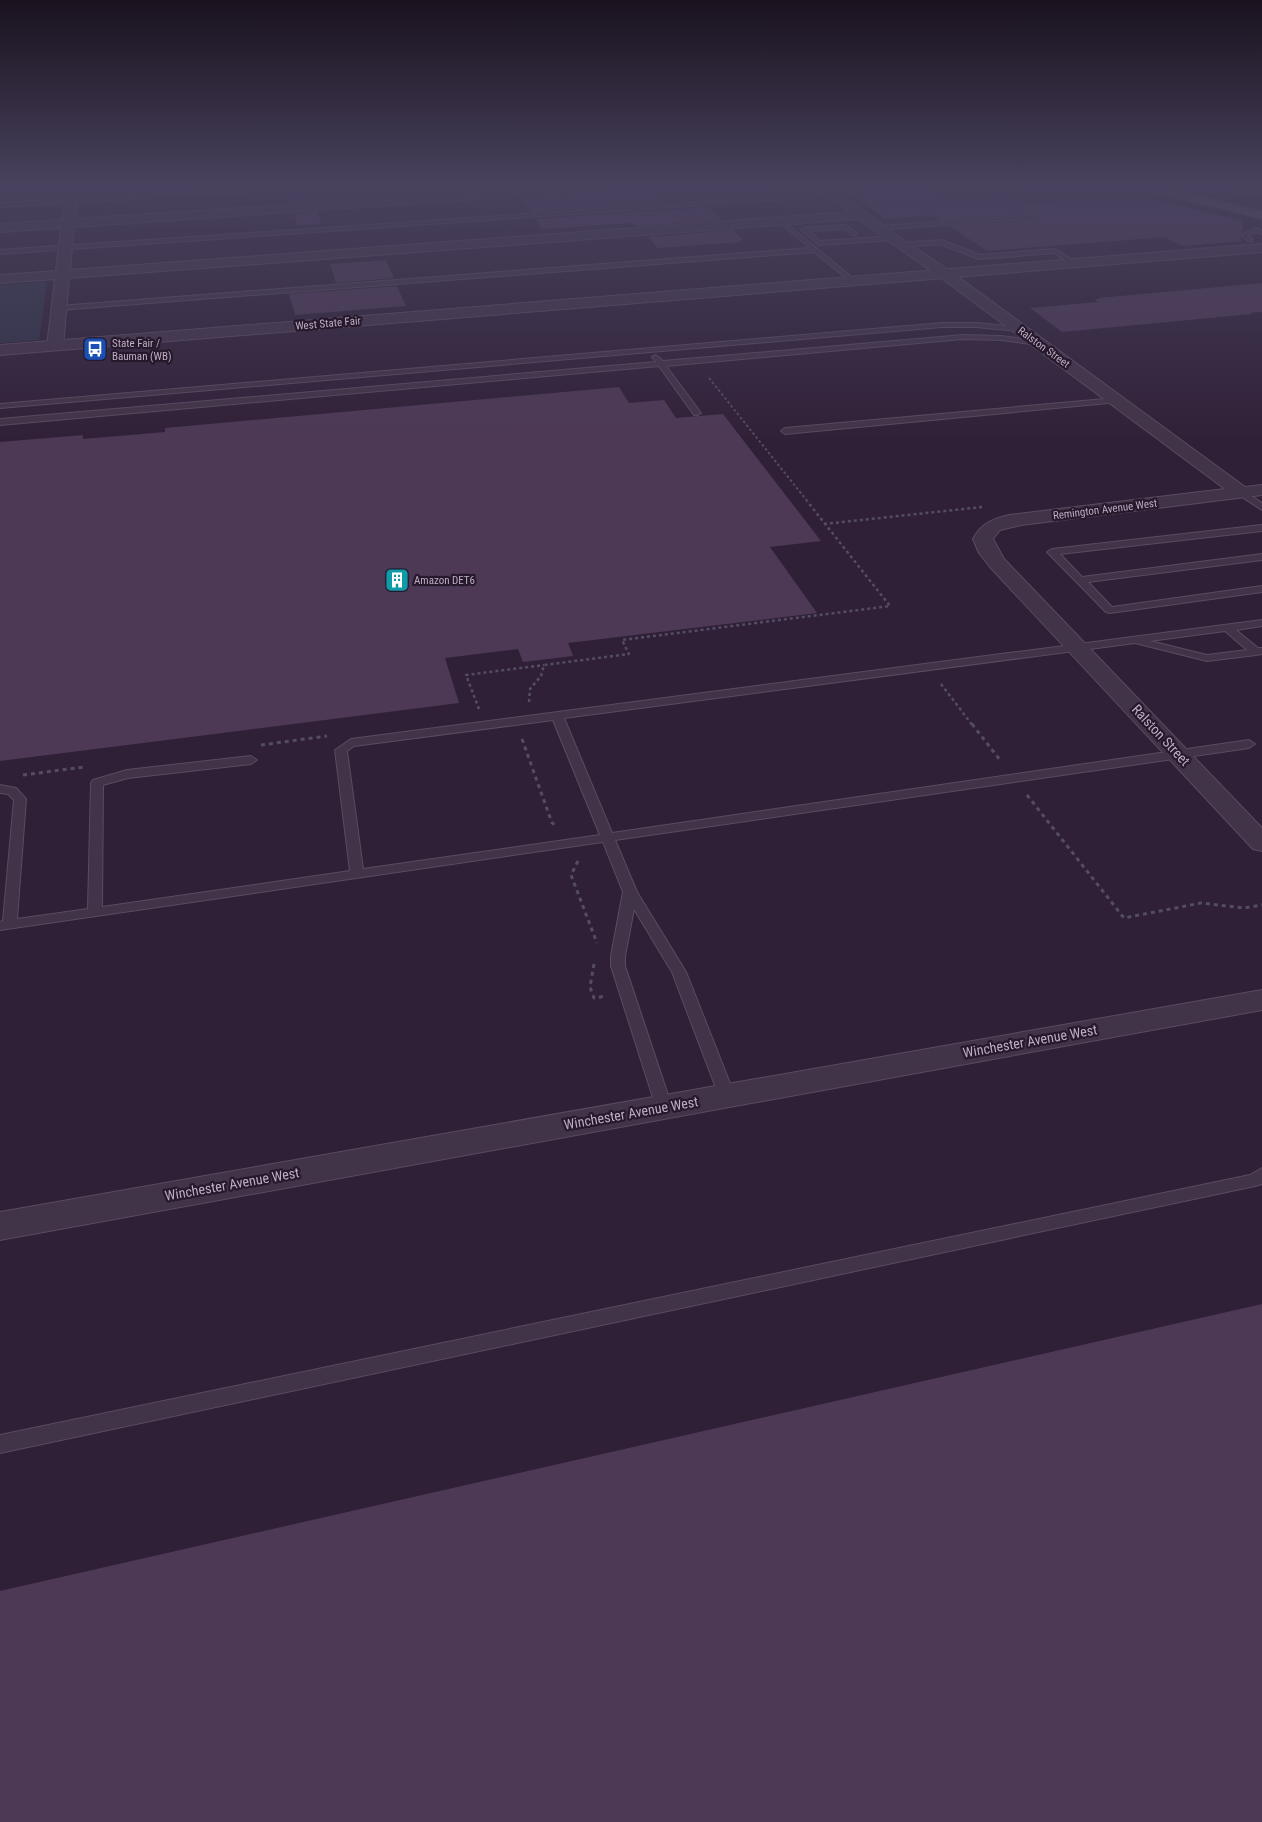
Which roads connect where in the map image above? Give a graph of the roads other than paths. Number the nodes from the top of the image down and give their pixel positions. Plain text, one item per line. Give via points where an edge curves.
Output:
1 (102, 271) edge
2 (541, 271) edge
3 (841, 271) edge
4 (941, 271) edge
5 (980, 271) edge
6 (62, 274) junction
7 (945, 274) junction
8 (0, 279) edge
9 (853, 281) junction
10 (59, 308) junction
11 (1019, 329) junction
12 (1038, 343) junction
13 (55, 346) junction
14 (0, 350) edge
15 (651, 350) junction
16 (660, 363) junction
17 (1116, 400) junction
18 (0, 406) edge
19 (697, 413) dead end
20 (0, 422) edge
21 (785, 431) dead end
22 (1242, 493) junction
23 (1261, 501) edge
24 (1262, 516) edge
25 (1262, 528) edge
26 (1262, 557) edge
27 (997, 562) joint
28 (1079, 580) junction
29 (1262, 589) edge
30 (1262, 623) edge
31 (1227, 627) junction
32 (1132, 640) junction
33 (1078, 648) junction
34 (1259, 652) edge
35 (557, 716) junction
36 (1249, 744) dead end
37 (1178, 754) junction
38 (251, 760) dead end
39 (0, 789) edge
40 (607, 838) junction
41 (1262, 842) edge
42 (356, 874) junction
43 (630, 892) junction
44 (95, 912) junction
45 (5, 926) edge
46 (1262, 1000) edge
47 (727, 1096) junction
48 (664, 1107) junction
49 (1262, 1174) edge
50 (0, 1226) edge
51 (0, 1444) edge

1 - 6 street
2 - 10 lane
3 - 9 lane
4 - 7 street, Ralston Street
5 - 7 street, West State Fair
6 - 8 street
6 - 10 street
7 - 9 street, West State Fair
7 - 11 street, Ralston Street
9 - 13 street, West State Fair
10 - 13 street
11 - 12 street, Ralston Street
11 - 15 lane via 942,325
12 - 16 lane via 963,337
12 - 17 street, Ralston Street
13 - 14 street, West State Fair
15 - 16 lane
15 - 18 lane
16 - 19 lane
16 - 20 lane
17 - 21 lane
17 - 22 street, Ralston Street
22 - 23 street, Remington Avenue West
22 - 27 street, Remington Avenue West via 1002,523 991,527 983,539
23 - 24 lane via 1257,513
25 - 28 lane via 1052,552
26 - 28 lane
27 - 33 street, Ralston Street
28 - 29 lane via 1110,610
30 - 31 lane
31 - 32 lane
31 - 34 lane
32 - 33 lane
32 - 34 lane via 1207,658
33 - 35 lane
33 - 37 street, Ralston Street
35 - 40 lane
35 - 42 lane via 351,743 341,750
36 - 37 lane
37 - 40 lane
37 - 41 street, Ralston Street
38 - 44 lane via 127,774 97,783
39 - 45 lane via 12,791 20,799
40 - 42 lane
40 - 43 lane
42 - 44 lane
43 - 47 lane via 679,972
43 - 48 lane via 618,966
44 - 45 lane
46 - 47 street, Winchester Avenue West
47 - 48 street, Winchester Avenue West
48 - 50 street, Winchester Avenue West
49 - 51 lane via 1255,1180

